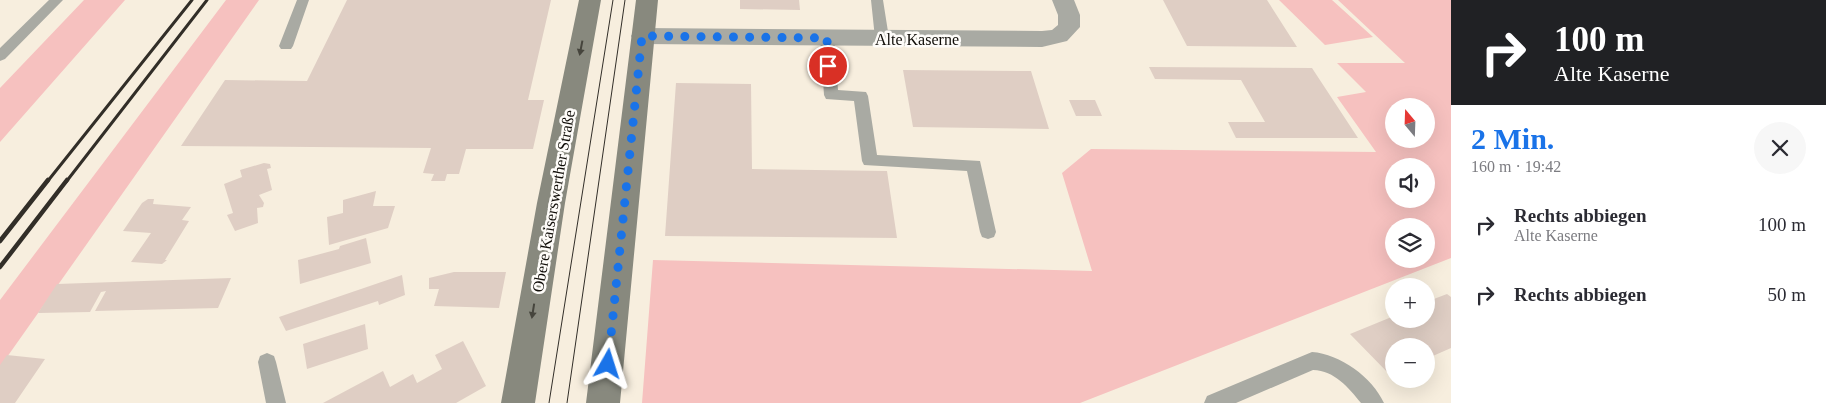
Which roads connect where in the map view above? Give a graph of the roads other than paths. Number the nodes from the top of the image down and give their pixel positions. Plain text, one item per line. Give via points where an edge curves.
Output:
1 (56, 0) edge
2 (303, 0) edge
3 (590, 0) edge
4 (647, 0) edge
5 (877, 0) edge
6 (1063, 0) edge
7 (642, 36) junction
8 (827, 38) junction
9 (882, 38) junction
10 (286, 46) dead end
11 (0, 56) edge
12 (988, 232) dead end
13 (267, 362) dead end
14 (276, 403) edge
15 (518, 403) edge
16 (603, 403) edge
17 (1214, 403) edge
18 (1374, 403) edge

1 - 11 lane
2 - 10 lane
3 -> 15 street, Obere Kaiserswerther Straße via 551,203
4 - 7 street
5 - 9 lane
6 - 9 street, Alte Kaserne via 1069,27 1059,36 1042,39
7 - 8 street, Alte Kaserne
7 - 16 street
8 - 9 street, Alte Kaserne
8 - 12 lane via 831,95 861,96 870,162 974,165
13 - 14 lane
17 - 18 lane via 1312,362 1324,360 1340,368

